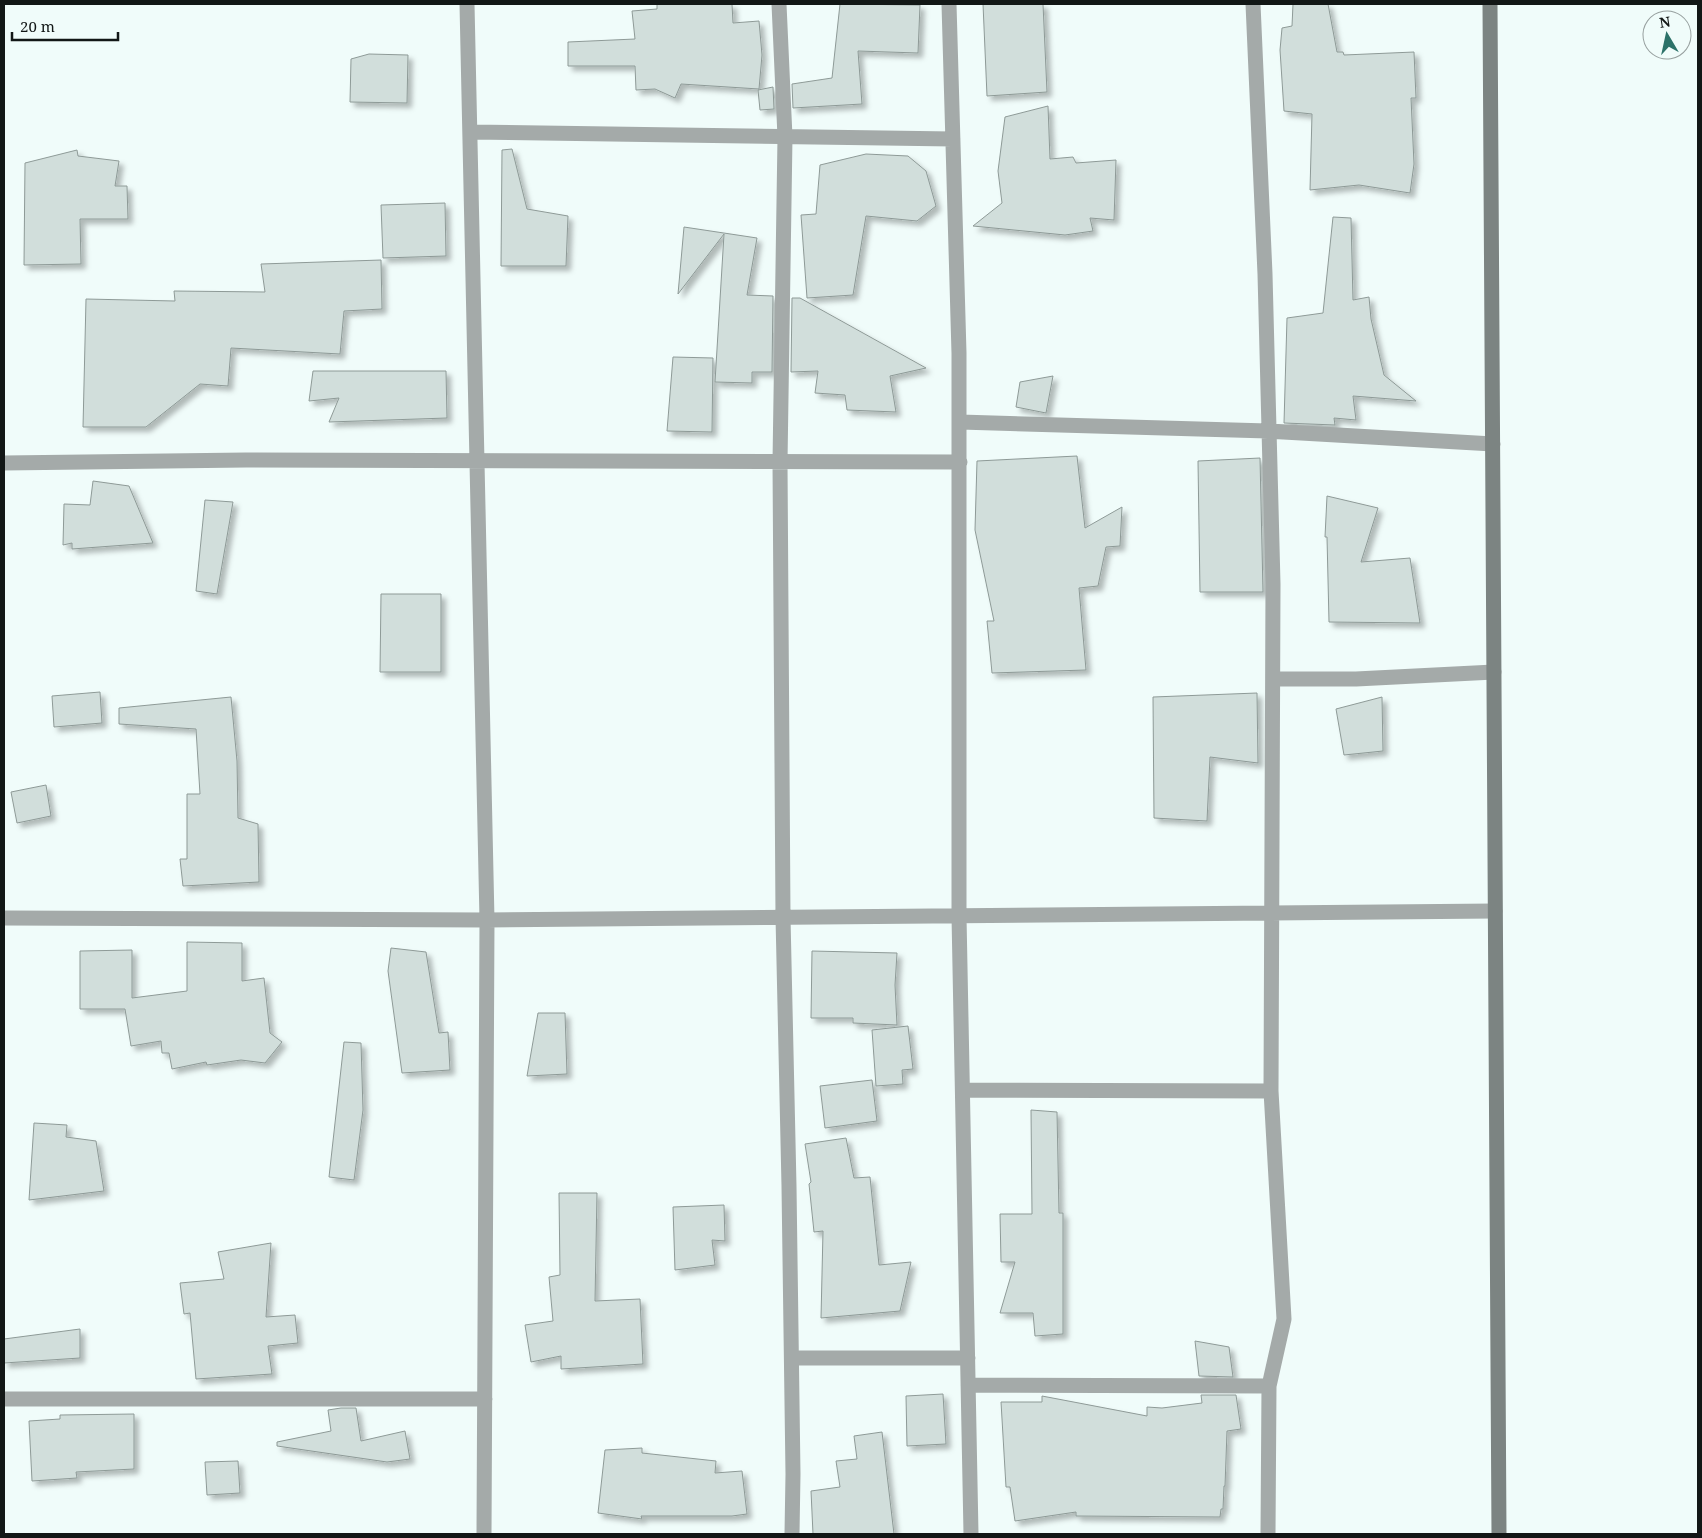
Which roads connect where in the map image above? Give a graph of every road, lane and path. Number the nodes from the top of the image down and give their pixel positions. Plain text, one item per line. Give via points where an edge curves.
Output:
1 (468, 4) edge
2 (778, 4) edge
3 (948, 4) edge
4 (1253, 4) edge
5 (1490, 4) edge
6 (470, 132) junction
7 (785, 137) junction
8 (953, 140) junction
9 (960, 422) junction
10 (1268, 431) junction
11 (1493, 444) junction
12 (478, 460) junction
13 (780, 462) junction
14 (960, 462) junction
15 (4, 463) edge
16 (1494, 672) junction
17 (1274, 679) junction
18 (1495, 912) junction
19 (1270, 913) junction
20 (959, 916) junction
21 (4, 918) edge
22 (783, 918) junction
23 (487, 920) junction
24 (963, 1090) junction
25 (1270, 1091) junction
26 (792, 1358) junction
27 (968, 1358) junction
28 (968, 1385) junction
29 (1269, 1386) junction
30 (4, 1399) edge
31 (486, 1399) junction
32 (484, 1534) edge
33 (792, 1534) edge
34 (972, 1534) edge
35 (1268, 1534) edge
36 (1499, 1534) edge

1 - 6 street
2 - 7 street
3 - 8 street
4 - 10 street via 1266,274
5 - 11 street
6 - 7 street
6 - 12 street
7 - 8 street
7 - 13 street
8 - 9 street
9 - 10 street
9 - 14 street
10 - 11 street
10 - 17 street
11 - 16 street
12 - 13 street
12 - 15 street
12 - 23 street
13 - 14 street
13 - 22 street
14 - 20 street
16 - 17 street via 1356,679
16 - 18 street
17 - 19 street
18 - 19 street
18 - 36 street
19 - 20 street
19 - 25 street
20 - 22 street
20 - 24 street
21 - 23 street
22 - 23 street
22 - 26 street
23 - 31 street
24 - 25 street
24 - 27 street
25 - 29 street via 1284,1319
26 - 27 street
26 - 33 street
27 - 28 street
28 - 29 street
28 - 34 street
29 - 35 street
30 - 31 street
31 - 32 street

